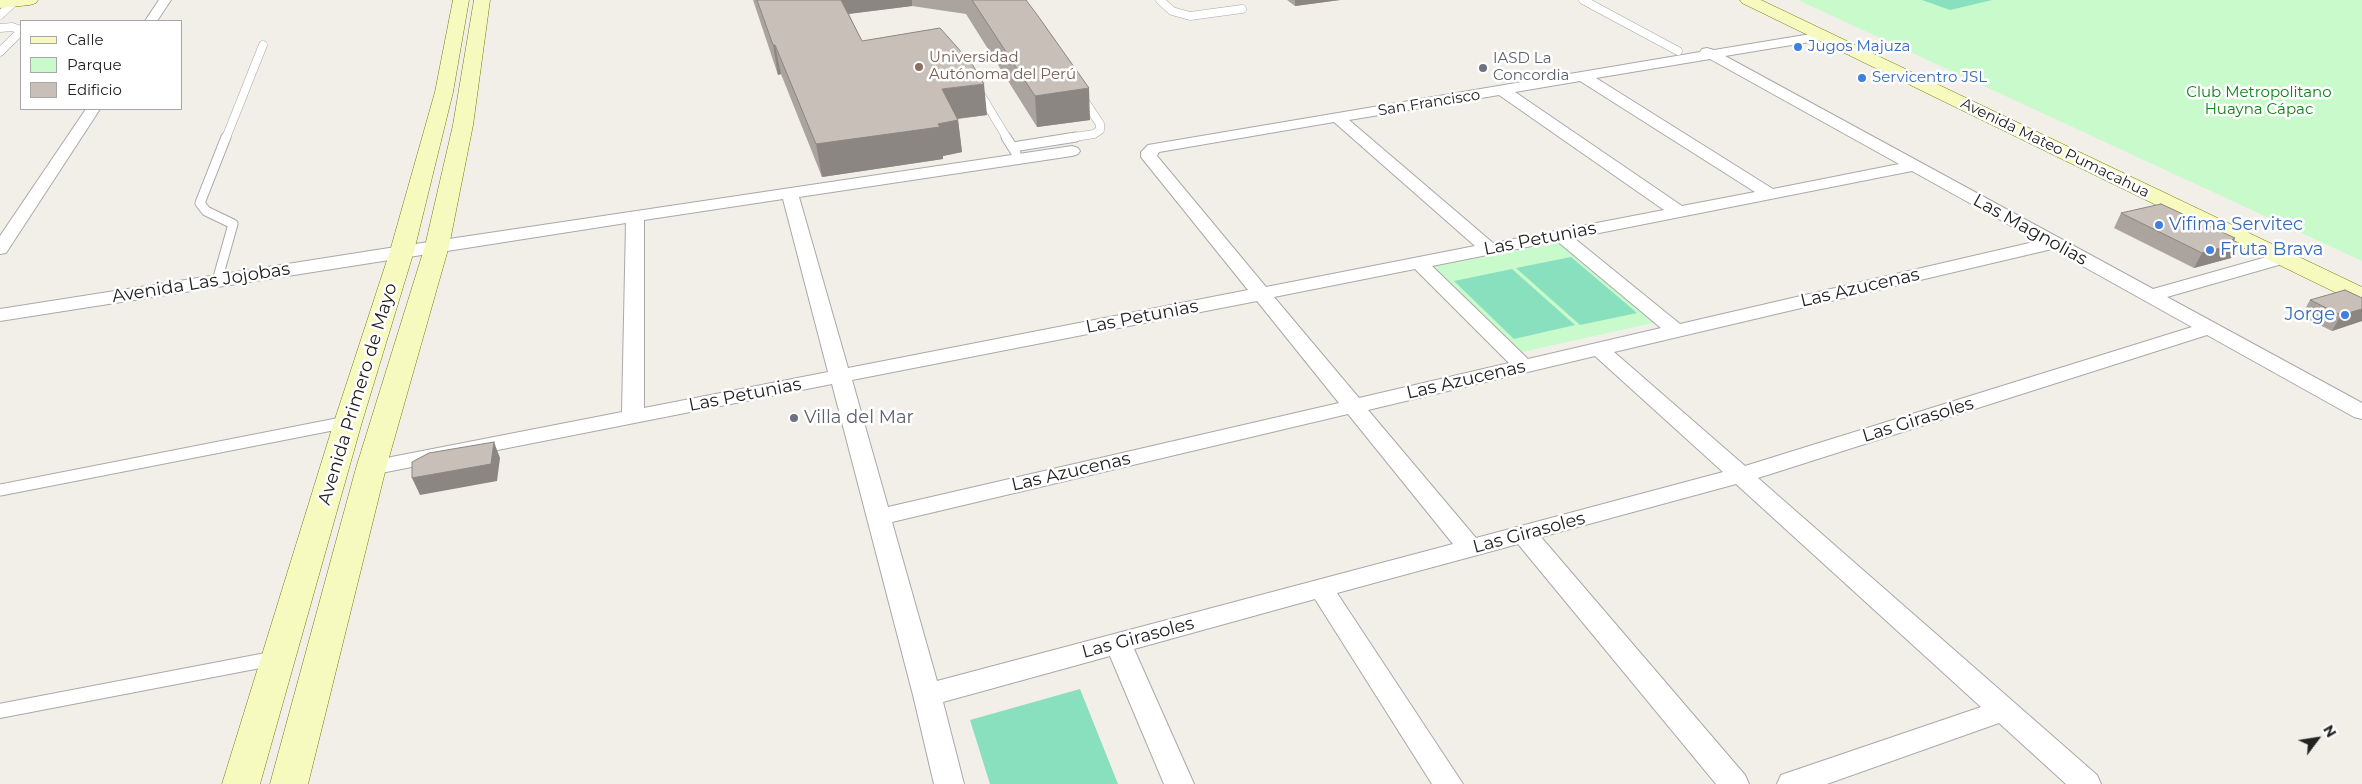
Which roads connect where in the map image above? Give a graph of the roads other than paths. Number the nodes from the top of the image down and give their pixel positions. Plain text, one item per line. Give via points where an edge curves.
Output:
1 (165, 0) edge
2 (461, 0) edge
3 (482, 0) edge
4 (1160, 0) edge
5 (1584, 0) edge
6 (1748, 0) edge
7 (1780, 0) edge
8 (14, 2) edge
9 (1242, 9) dead end
10 (0, 15) edge
11 (152, 20) edge
12 (0, 28) edge
13 (1816, 33) junction
14 (263, 45) dead end
15 (0, 52) edge
16 (1694, 53) junction
17 (1584, 77) junction
18 (975, 84) edge
19 (1504, 91) junction
20 (1078, 92) edge
21 (92, 110) edge
22 (1337, 117) junction
23 (1072, 151) dead end
24 (1016, 153) junction
25 (1914, 166) junction
26 (790, 193) junction
27 (1770, 194) junction
28 (1679, 212) junction
29 (635, 216) junction
30 (1560, 236) junction
31 (2053, 243) junction
32 (437, 246) junction
33 (0, 249) edge
34 (1490, 249) junction
35 (402, 251) junction
36 (2284, 258) junction
37 (1419, 263) junction
38 (2353, 271) dead end
39 (217, 281) junction
40 (1263, 294) junction
41 (2151, 296) junction
42 (2362, 296) edge
43 (0, 315) edge
44 (2209, 328) junction
45 (1676, 331) junction
46 (1599, 349) junction
47 (1524, 366) junction
48 (840, 376) junction
49 (1354, 406) junction
50 (2362, 412) edge
51 (633, 417) junction
52 (348, 422) junction
53 (371, 468) junction
54 (1741, 475) junction
55 (0, 490) edge
56 (878, 517) junction
57 (1524, 534) junction
58 (1470, 548) junction
59 (1321, 589) junction
60 (1118, 644) junction
61 (278, 657) junction
62 (927, 695) junction
63 (2004, 710) junction
64 (0, 712) edge
65 (241, 784) edge
66 (289, 784) edge
67 (949, 784) edge
68 (1180, 784) edge
69 (1448, 784) edge
70 (1734, 784) edge
71 (1792, 784) edge
72 (2086, 784) edge

1 - 11 street
2 - 35 street, Avenida Primero de Mayo via 444,92
3 - 32 street, Avenida Primero de Mayo via 463,125
4 - 9 lane via 1172,11 1190,16
5 - 16 lane
6 - 13 street, Avenida Mateo Pumacahua
7 - 38 street, Avenida Mateo Pumacahua
8 - 10 lane
12 - 15 lane via 12,27 19,33
13 - 16 street, San Francisco
13 - 36 street, Avenida Mateo Pumacahua
14 - 39 lane via 200,203 206,210 233,224
16 - 17 street, San Francisco
16 - 25 street, Las Magnolias
17 - 19 street, San Francisco
17 - 27 street
18 - 24 lane
19 - 22 street, San Francisco
19 - 28 street
20 - 24 lane via 1100,124 1100,130
21 - 33 street
22 - 34 street
22 - 40 street, San Francisco via 1154,148 1149,152 1149,157
23 - 24 street, Avenida Las Jojobas
24 - 26 street, Avenida Las Jojobas
25 - 27 street, Las Petunias
25 - 31 street, Las Magnolias
26 - 29 street, Avenida Las Jojobas
26 - 48 street
27 - 28 street, Las Petunias
28 - 30 street, Las Petunias
29 - 32 street, Avenida Las Jojobas
29 - 51 street
30 - 34 street, Las Petunias
30 - 45 street
31 - 41 street, Las Magnolias
31 - 45 street, Las Azucenas
32 - 35 street, Avenida Las Jojobas
32 - 53 street, Avenida Primero de Mayo
34 - 37 street, Las Petunias
35 - 39 street, Avenida Las Jojobas
35 - 52 street, Avenida Primero de Mayo
36 - 41 street
36 - 42 street, Avenida Mateo Pumacahua
37 - 40 street, Las Petunias
37 - 47 street
39 - 43 street, Avenida Las Jojobas
40 - 48 street, Las Petunias
40 - 49 street
41 - 44 street, Las Magnolias
44 - 50 street, Las Magnolias
44 - 54 street, Las Girasoles
45 - 46 street, Las Azucenas
46 - 47 street, Las Azucenas
46 - 54 street
47 - 49 street, Las Azucenas
48 - 51 street, Las Petunias
48 - 56 street
49 - 56 street, Las Azucenas
49 - 58 street
51 - 53 street, Las Petunias
52 - 55 lane
52 - 61 street, Avenida Primero de Mayo
53 - 66 street, Avenida Primero de Mayo
54 - 57 street, Las Girasoles
54 - 63 street
56 - 62 street
57 - 58 street, Las Girasoles
57 - 70 street
58 - 59 street, Las Girasoles
59 - 60 street, Las Girasoles
59 - 69 street
60 - 62 street, Las Girasoles
60 - 68 street
61 - 64 lane
61 - 65 street, Avenida Primero de Mayo
62 - 67 street
63 - 71 street
63 - 72 street

